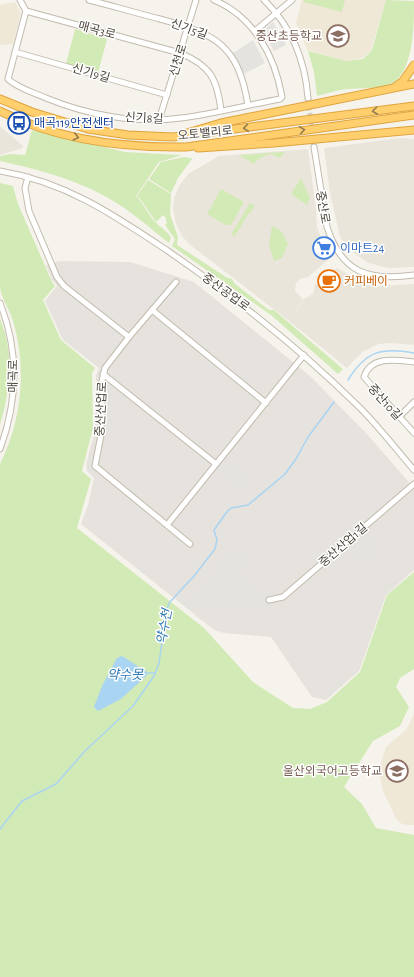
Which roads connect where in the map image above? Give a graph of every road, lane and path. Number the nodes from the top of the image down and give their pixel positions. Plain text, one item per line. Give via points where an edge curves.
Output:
1 (20, 0) edge
2 (89, 0) edge
3 (196, 0) edge
4 (214, 0) edge
5 (264, 0) edge
6 (292, 0) edge
7 (26, 11) junction
8 (277, 13) junction
9 (188, 27) junction
10 (255, 31) junction
11 (15, 52) junction
12 (180, 53) junction
13 (414, 66) edge
14 (414, 84) edge
15 (387, 91) junction
16 (167, 95) junction
17 (308, 98) tunnel mouth
18 (0, 99) edge
19 (248, 105) junction
20 (414, 106) edge
21 (221, 110) junction
22 (2, 113) edge
23 (414, 115) edge
24 (160, 120) junction
25 (414, 131) edge
26 (174, 137) junction
27 (186, 146) junction
28 (314, 147) tunnel mouth
29 (0, 171) edge
30 (28, 177) junction
31 (414, 275) edge
32 (176, 282) dead end
33 (0, 303) edge
34 (152, 310) junction
35 (129, 338) junction
36 (304, 355) junction
37 (414, 362) edge
38 (103, 374) junction
39 (414, 402) edge
40 (266, 403) junction
41 (399, 416) junction
42 (414, 433) edge
43 (0, 449) edge
44 (216, 464) junction
45 (414, 470) edge
46 (414, 484) edge
47 (167, 526) junction
48 (190, 544) dead end
49 (270, 600) dead end

1 - 7 street
2 - 9 street, 신기5길
3 - 9 street, 신천로
4 - 10 street via 243,18
5 - 8 street
6 - 8 street
7 - 11 street, 신기8길
7 - 12 street, 매곡3로
8 - 10 street
8 - 17 street via 287,26 300,53
9 - 12 street, 신천로
9 - 19 street, 신기5길 via 215,39 230,54 245,85
10 - 19 street, 신기8길 via 274,65 282,97
11 - 16 street, 신기9길
11 - 24 street, 신기8길 via 8,79 30,91 81,110
12 - 16 street, 신천로
12 - 21 street, 매곡3로 via 198,61 209,71 217,86
13 - 15 highway via 404,81
14 - 15 highway
15 - 26 highway via 221,123
16 - 24 street, 신천로
18 - 26 highway, 오토밸리로 via 88,129 128,135
19 - 21 street, 신기8길
20 -> 26 highway, 오토밸리로
21 - 24 street, 신기8길
22 -> 27 highway, 오토밸리로 via 52,131 94,141 138,146
27 -> 23 highway, 오토밸리로
25 - 27 highway via 208,148
28 - 31 street, 중산로 via 327,227 341,256 354,268 374,277
29 - 30 street, 중산공업로
30 - 35 street via 25,188 28,211 57,277 64,286
30 - 36 street, 중산공업로 via 84,198 127,224 244,305
32 - 34 street, 중산산업로
33 - 43 street, 매곡로 via 10,332 15,366 12,403
34 - 35 street, 중산산업로
34 - 40 street
35 - 38 street, 중산산업로
36 - 40 street
36 - 45 street, 중산공업로 via 356,404
37 - 41 street, 중산10길 via 384,360 371,367 364,377
38 - 44 street
38 - 47 street, 중산산업로 via 101,435 95,466
39 - 41 street
40 - 44 street
41 - 42 street, 중산10길
44 - 47 street
46 - 49 street, 중산산업1길 via 283,597
47 - 48 street, 중산산업로

